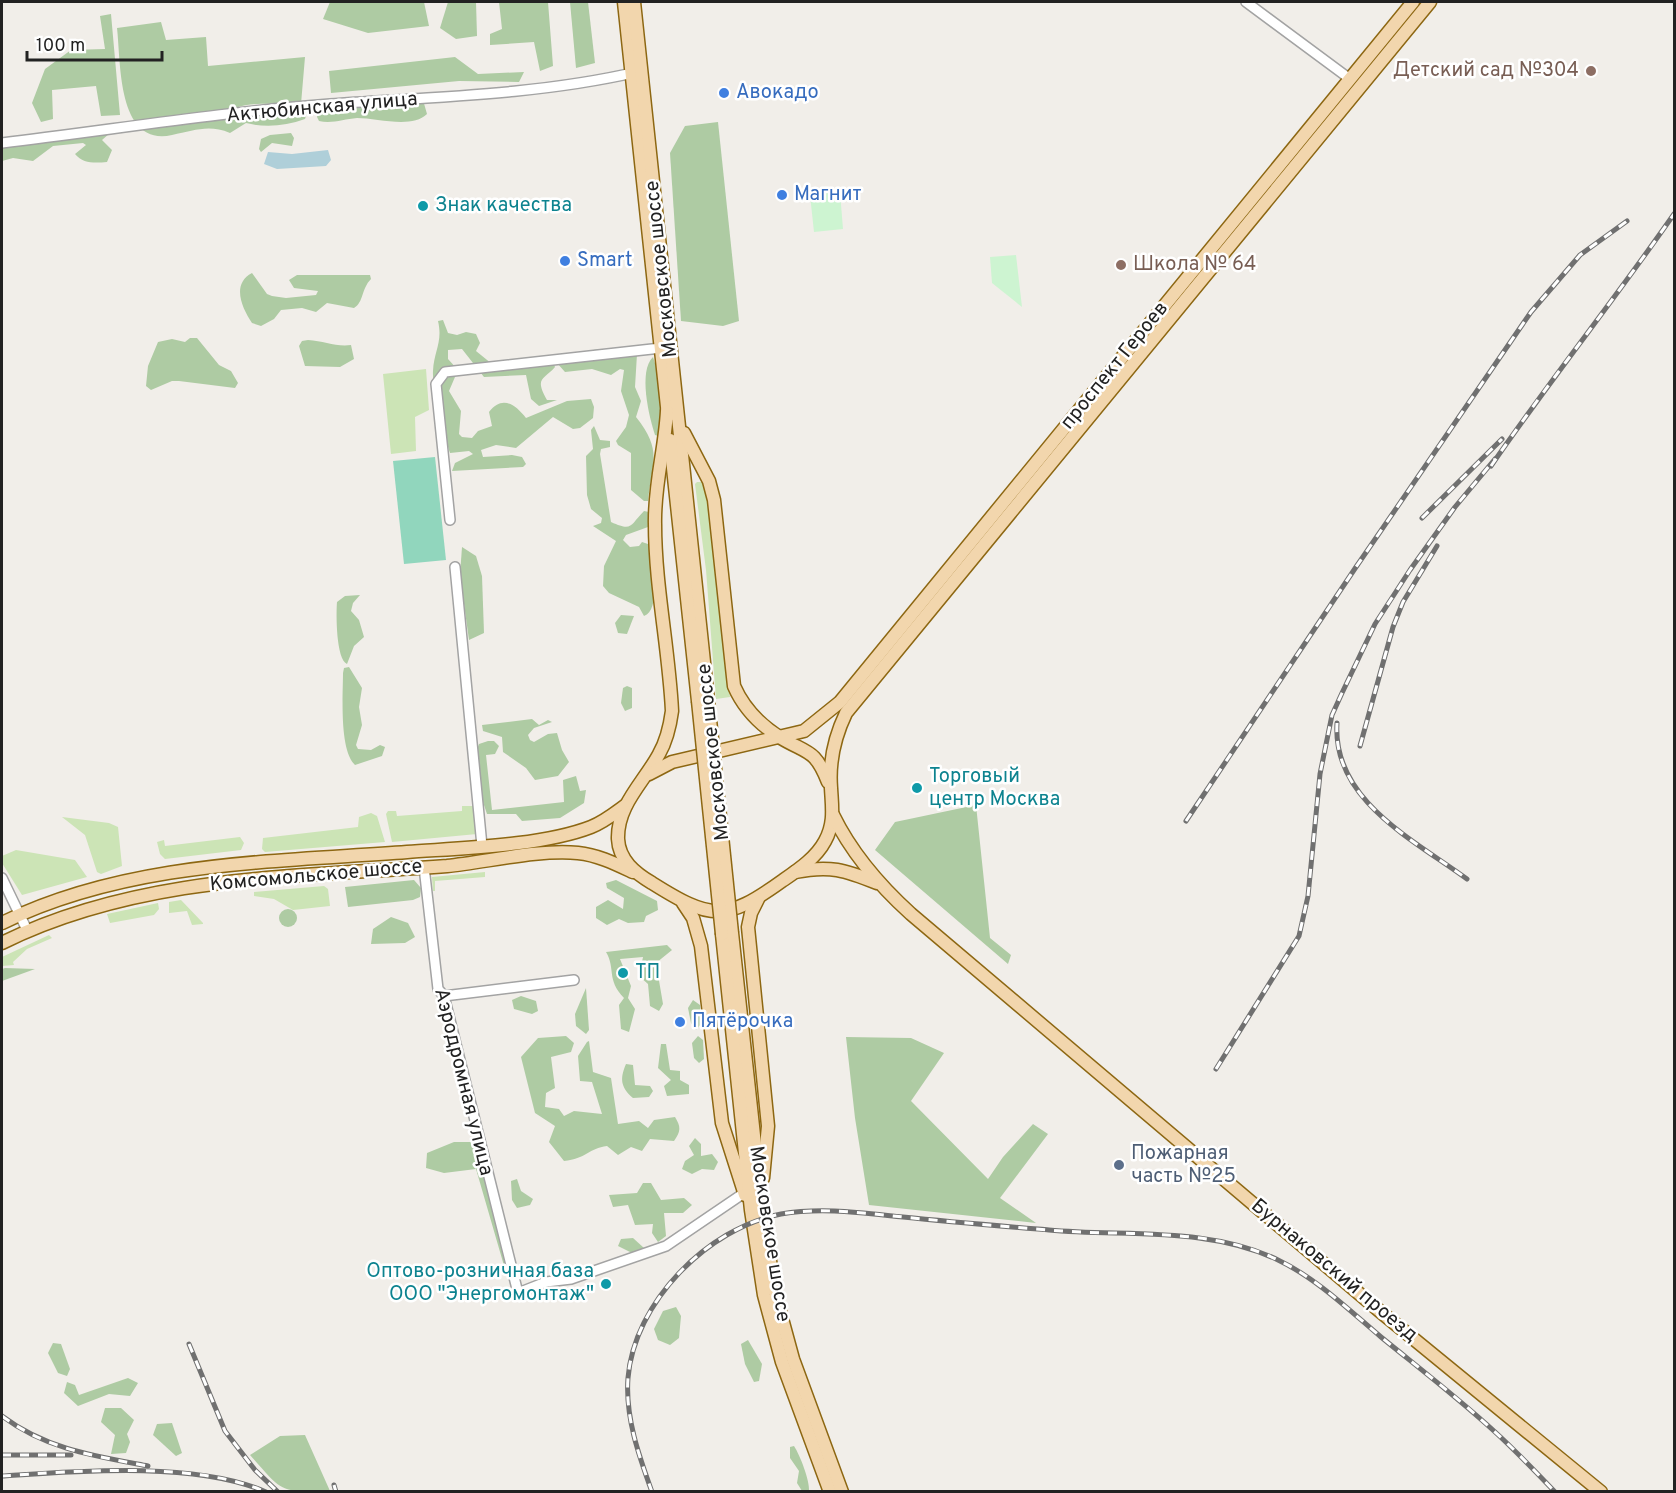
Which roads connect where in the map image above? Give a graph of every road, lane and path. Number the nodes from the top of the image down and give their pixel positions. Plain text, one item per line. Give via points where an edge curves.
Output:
1 (624, 2) edge
2 (634, 2) edge
3 (1246, 2) edge
4 (1413, 2) edge
5 (1430, 2) edge
6 (637, 72) junction
7 (1350, 79) junction
8 (2, 143) edge
9 (661, 348) junction
10 (672, 410) junction
11 (450, 520) dead end
12 (455, 567) dead end
13 (782, 738) junction
14 (645, 777) junction
15 (831, 788) junction
16 (626, 805) junction
17 (833, 815) junction
18 (482, 846) junction
19 (424, 867) junction
20 (795, 872) junction
21 (635, 873) junction
22 (3, 883) edge
23 (877, 883) junction
24 (758, 899) junction
25 (683, 902) junction
26 (20, 914) junction
27 (2, 923) edge
28 (27, 930) junction
29 (2, 943) edge
30 (574, 980) dead end
31 (444, 996) junction
32 (744, 1193) junction
33 (756, 1210) junction
34 (830, 1491) edge
35 (842, 1491) edge
36 (1601, 1491) edge

1 - 6 main road, Московское шоссе
2 - 6 main road, Московское шоссе
3 - 7 street
4 - 7 main road, проспект Героев
5 - 15 main road, проспект Героев via 846,713 831,762
6 - 8 street, Актюбинская улица via 603,80 328,105
6 - 9 main road, Московское шоссе
6 - 10 main road, Московское шоссе
7 - 13 main road, проспект Героев via 840,702 816,723
9 - 10 main road, Московское шоссе
9 - 11 street via 445,372 436,384
10 - 13 main road via 709,481 714,500 734,686 752,715
10 - 14 main road via 658,474 655,527 672,711 668,734
10 - 33 main road, Московское шоссе, bridge
12 - 18 street
13 - 14 main road via 672,762
13 - 15 main road via 812,754
14 - 16 main road
15 - 17 main road
16 - 18 main road, Комсомольское шоссе via 603,821 576,832
16 - 21 main road via 618,840 623,857
17 - 20 main road via 824,843
17 - 23 main road
18 - 26 main road, Комсомольское шоссе via 148,876 96,888
19 - 21 main road, Комсомольское шоссе via 577,853 607,860
19 - 28 main road, Комсомольское шоссе via 204,885 93,906
19 - 31 street, Аэродромная улица via 438,989
20 - 23 main road via 820,867 843,869
20 - 24 main road
21 - 25 main road
22 - 26 street
23 - 36 main road, Бурнаковский проезд via 1382,1313
24 - 25 main road via 725,912 696,909
24 - 33 main road via 748,927 768,1126
25 - 32 main road via 693,918 701,946 722,1122
26 - 27 main road, Комсомольское шоссе
26 - 28 street
28 - 29 main road, Комсомольское шоссе
30 - 31 street
31 - 32 street, Аэродромная улица via 518,1293 666,1246
32 - 33 main road
33 - 34 main road, Московское шоссе via 773,1332
33 - 35 main road, Московское шоссе via 783,1329

